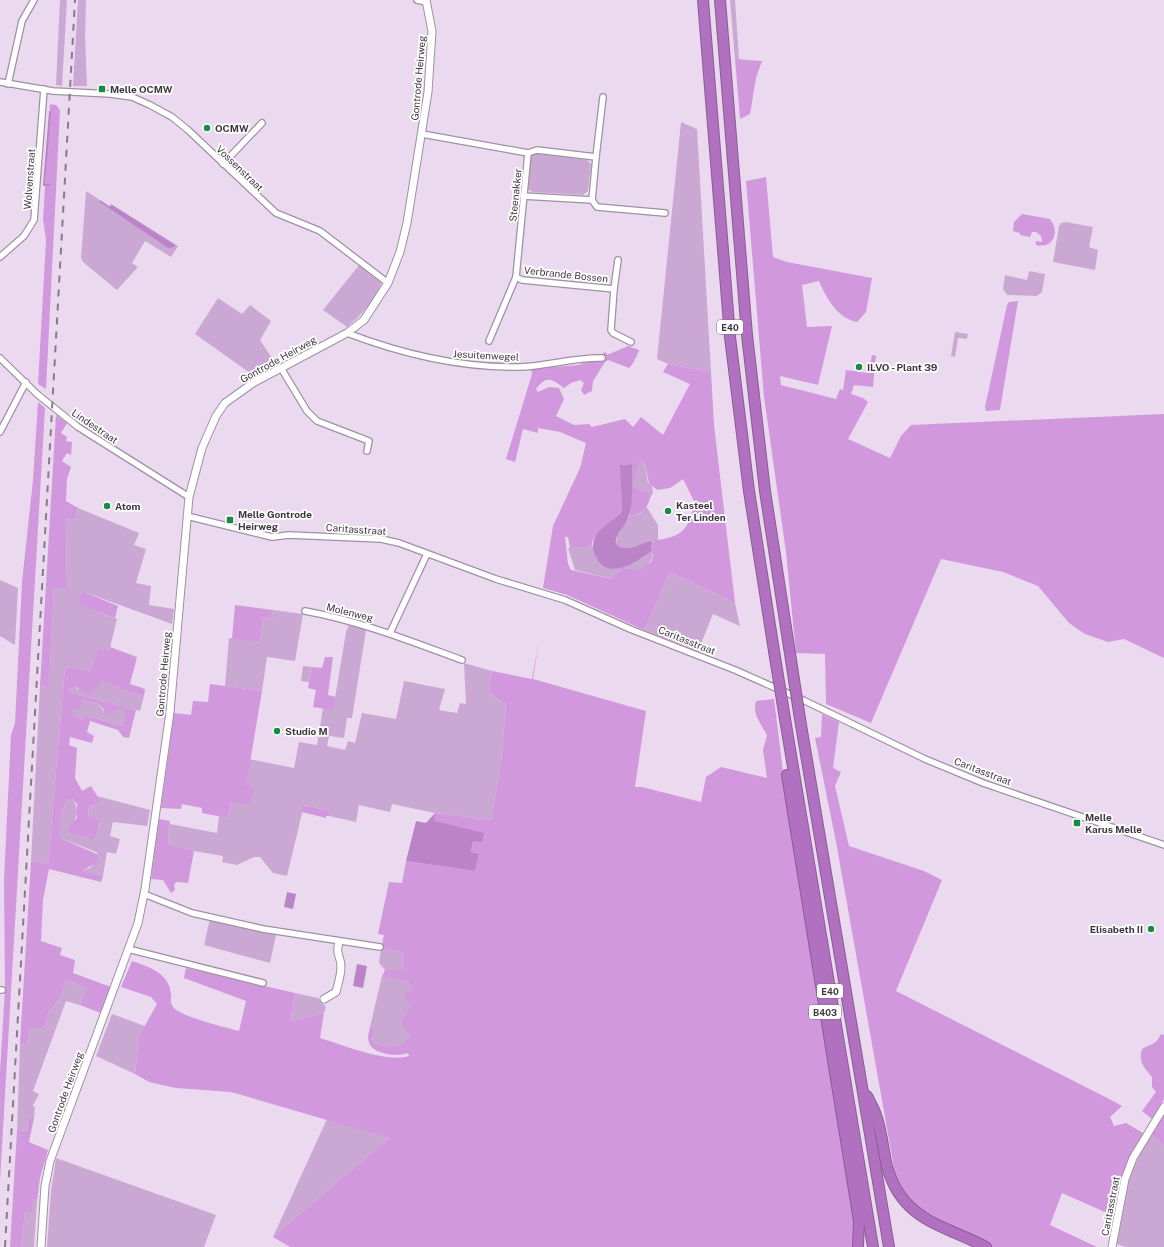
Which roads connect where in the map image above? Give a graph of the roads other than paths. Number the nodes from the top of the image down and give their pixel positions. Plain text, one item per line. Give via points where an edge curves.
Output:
1 (34, 0) edge
2 (417, 0) edge
3 (704, 0) edge
4 (720, 0) edge
5 (426, 1) edge
6 (0, 82) edge
7 (8, 84) junction
8 (44, 89) junction
9 (603, 97) dead end
10 (262, 123) dead end
11 (422, 134) junction
12 (528, 153) junction
13 (596, 157) junction
14 (223, 164) junction
15 (523, 196) junction
16 (592, 200) junction
17 (665, 213) dead end
18 (0, 257) edge
19 (618, 260) dead end
20 (516, 278) junction
21 (388, 283) junction
22 (614, 289) junction
23 (347, 333) junction
24 (489, 341) dead end
25 (631, 342) dead end
26 (0, 358) edge
27 (602, 358) dead end
28 (281, 368) junction
29 (26, 382) junction
30 (0, 432) edge
31 (367, 451) dead end
32 (189, 497) junction
33 (187, 516) junction
34 (427, 554) junction
35 (305, 611) dead end
36 (390, 633) junction
37 (462, 660) dead end
38 (787, 735) junction
39 (1164, 845) edge
40 (144, 894) junction
41 (339, 942) junction
42 (380, 947) dead end
43 (128, 949) junction
44 (263, 983) dead end
45 (324, 999) dead end
46 (862, 1087) junction
47 (1164, 1107) edge
48 (41, 1247) edge
49 (858, 1247) edge
50 (873, 1247) edge
51 (889, 1247) edge
52 (986, 1247) edge
53 (1112, 1247) edge

1 - 7 street via 22,21
2 - 5 street, Gontrode Heirweg
3 - 38 highway, E40, bridge via 730,337 749,491
4 - 46 highway, E40, bridge via 747,334 765,491 800,719
5 - 11 street, Gontrode Heirweg via 432,31
6 - 7 street, Vossenstraat
7 - 8 street, Vossenstraat
8 - 14 street, Vossenstraat via 125,96 150,105 172,117
8 - 18 street, Wolvenstraat via 34,220 24,236
9 - 13 street
10 - 14 street
11 - 12 street
11 - 21 street, Gontrode Heirweg via 406,230
12 - 13 street via 537,150
12 - 15 street, Steenakker
13 - 16 street
14 - 21 street, Vossenstraat via 276,213 320,231
15 - 16 street
15 - 20 street, Steenakker
16 - 17 street via 597,207
19 - 22 street, Verbrande Bossen
20 - 22 street, Verbrande Bossen
20 - 24 street, Steenakker
21 - 23 street, Gontrode Heirweg via 364,320
22 - 25 street, Verbrande Bossen via 611,330
23 - 27 street, Jesuitenwegel via 449,362 482,366 535,366
23 - 28 street, Gontrode Heirweg
26 - 29 street, Lindestraat
28 - 31 street via 307,411 317,421 369,441
28 - 32 street, Gontrode Heirweg via 238,393 221,408 202,448
29 - 30 street
29 - 32 street, Lindestraat via 78,428
32 - 33 street, Gontrode Heirweg
33 - 34 street, Caritasstraat via 272,537 289,535 381,539
33 - 40 street, Gontrode Heirweg via 170,712
34 - 36 street
34 - 39 street, Caritasstraat via 565,600 630,629 728,667 983,783
35 - 36 street, Molenweg via 342,618
36 - 37 street, Molenweg
38 - 49 highway, B403 via 787,777 858,1221
38 - 50 highway, E40
40 - 41 street via 192,913
40 - 43 street, Gontrode Heirweg via 138,923
41 - 42 street
41 - 45 street via 336,951 341,968 336,992
43 - 44 street
43 - 48 street, Gontrode Heirweg via 50,1161 45,1186
46 - 51 highway, E40
46 - 52 highway via 876,1116 888,1168 900,1198 926,1219
47 - 53 street, Caritasstraat via 1133,1158 1125,1179

